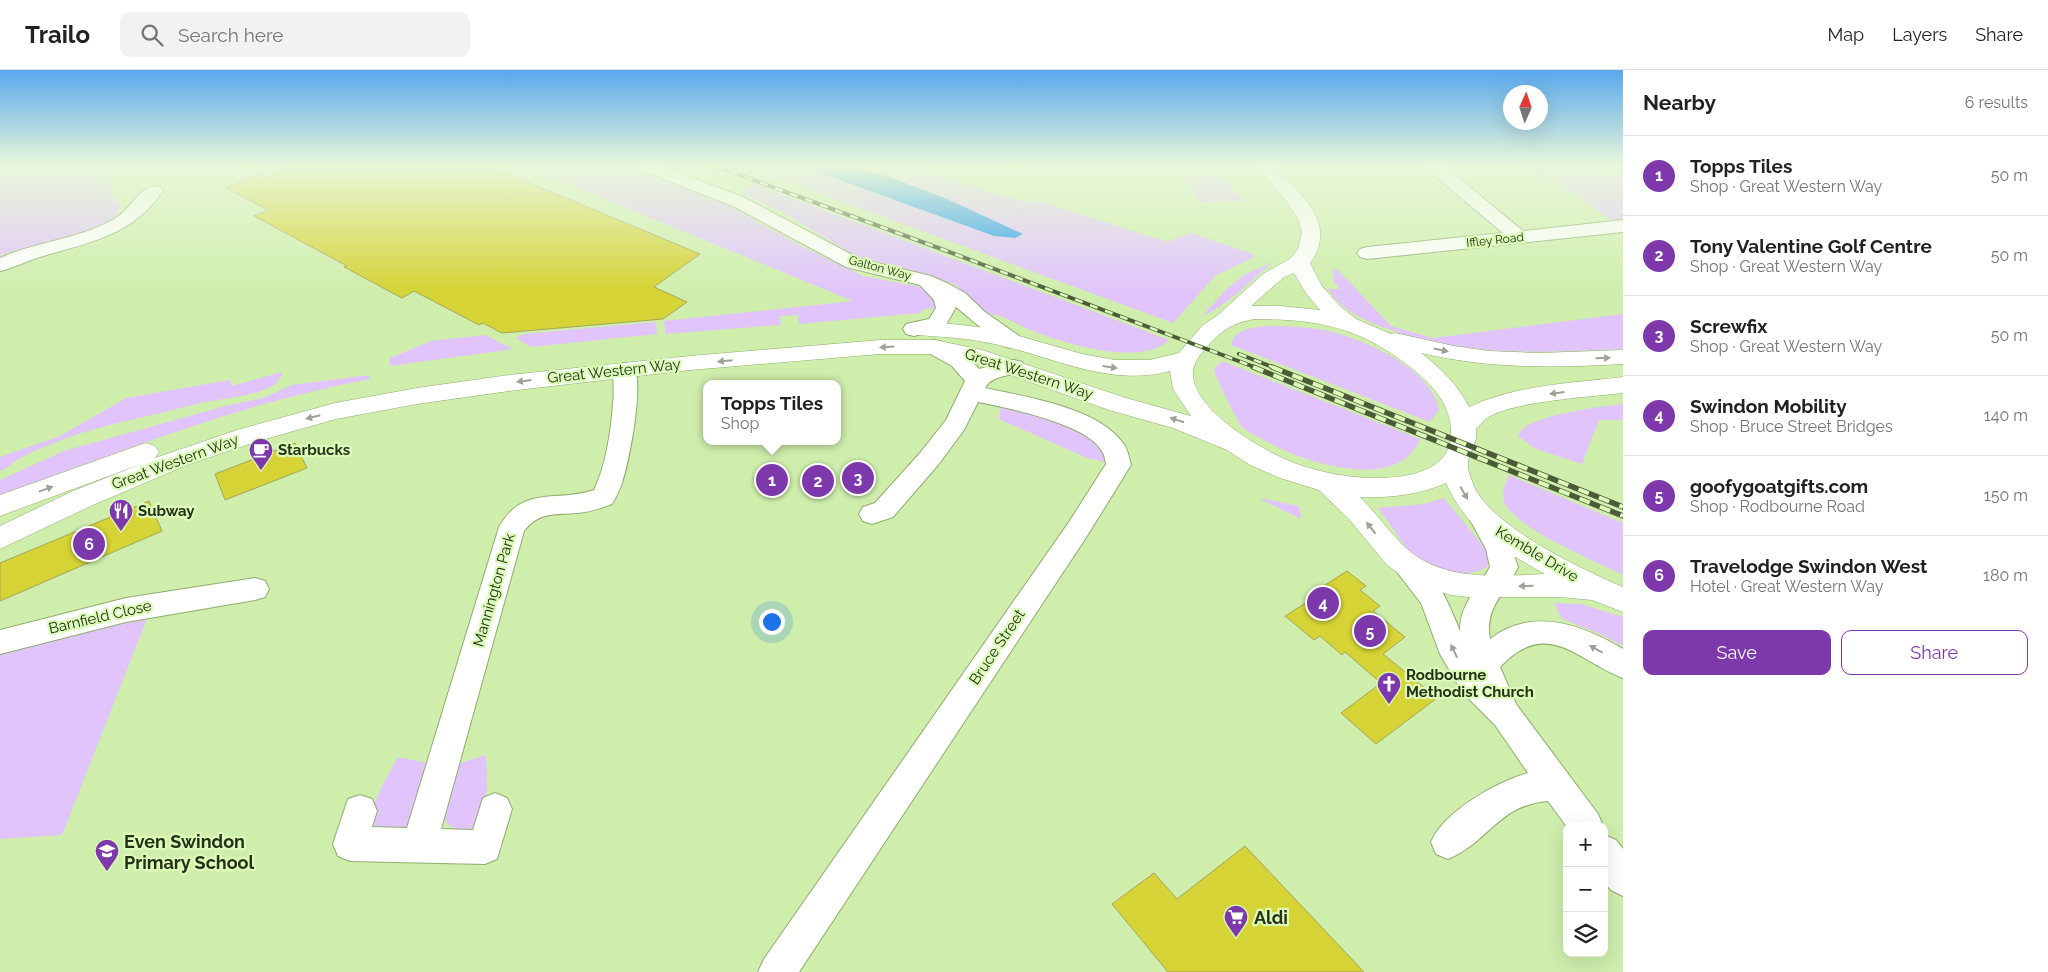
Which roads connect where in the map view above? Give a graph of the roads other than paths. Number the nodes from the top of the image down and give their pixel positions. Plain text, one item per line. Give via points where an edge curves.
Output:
1 (138, 208) edge
2 (750, 208) edge
3 (1300, 208) edge
4 (1484, 208) edge
5 (1623, 226) edge
6 (1519, 237) junction
7 (1367, 253) dead end
8 (1299, 262) junction
9 (0, 265) edge
10 (924, 280) junction
11 (1228, 316) junction
12 (1354, 326) junction
13 (914, 329) junction
14 (1377, 336) junction
15 (1011, 341) junction
16 (935, 347) junction
17 (1623, 357) edge
18 (1186, 358) junction
19 (1014, 367) junction
20 (625, 370) junction
21 (1623, 385) edge
22 (974, 386) junction
23 (1465, 426) junction
24 (1238, 445) junction
25 (1455, 462) junction
26 (1329, 484) junction
27 (0, 506) edge
28 (872, 514) dead end
29 (1483, 520) junction
30 (0, 538) edge
31 (1404, 563) junction
32 (1491, 588) junction
33 (1592, 588) junction
34 (255, 589) dead end
35 (1623, 600) edge
36 (0, 642) edge
37 (1485, 663) junction
38 (1622, 664) edge
39 (1506, 716) junction
40 (1557, 785) junction
41 (495, 809) dead end
42 (360, 811) dead end
43 (1583, 822) edge
44 (1448, 842) dead end
45 (419, 845) junction
46 (1608, 857) edge
47 (1623, 878) edge
48 (777, 972) edge

1 - 9 street via 110,229 75,242 22,255
2 - 10 street, Galton Way via 853,263
3 - 8 main road via 1311,230 1309,245
4 - 6 street
5 - 6 street, Iffley Road
6 - 7 street, Iffley Road
8 - 11 main road via 1287,266 1266,281
8 - 12 main road via 1323,301
10 - 13 street, Galton Way via 944,298 946,308 937,323
10 - 15 street, Galton Way via 958,297
11 - 12 main road via 1255,312 1296,314
11 - 18 main road
12 - 14 main road
13 - 15 main road, Great Western Way via 972,333
27 -> 13 main road, Great Western Way via 241,419 293,404 375,387 537,363
14 -> 17 main road via 1461,355 1490,358
14 - 23 main road via 1418,362 1439,381 1454,401
15 -> 18 main road, Great Western Way via 1098,365 1126,369 1152,368
16 - 19 main road, Great Western Way
16 -> 20 main road, Great Western Way via 880,347
16 - 22 street via 960,362
18 - 24 main road via 1182,377 1194,404 1212,426
19 - 22 street via 989,373
24 -> 19 main road, Great Western Way via 1182,422
20 -> 30 main road, Great Western Way via 417,396 288,424 146,471
20 - 45 street, Mannington Park via 625,411 611,480 603,497 590,502 533,508 512,527
21 -> 23 main road via 1496,404 1477,413
22 - 28 street via 956,424 929,459 884,510
22 - 48 street, Bruce Street via 1077,421 1114,447 1119,457 1117,469
23 - 25 main road via 1463,447
24 - 26 main road via 1276,465
25 - 26 main road via 1433,478 1406,486 1374,488
25 -> 29 main road, Kemble Drive via 1462,490
31 -> 26 main road, Kemble Drive
29 - 32 street via 1504,562 1502,572
29 - 33 main road, Kemble Drive via 1514,543
31 - 32 main road, Kemble Drive via 1437,580
39 -> 31 street via 1465,670 1433,599
33 -> 32 main road, Kemble Drive
32 - 37 street via 1477,610 1473,627
33 - 35 main road, Kemble Drive
34 - 36 street, Barnfield Close via 205,589
38 -> 37 street via 1576,639 1540,633 1517,637
37 - 39 street
39 - 40 street
40 - 43 street
40 - 44 street via 1527,788 1514,793 1499,801
41 - 45 street via 484,847
42 - 45 street via 350,844
46 - 47 street

